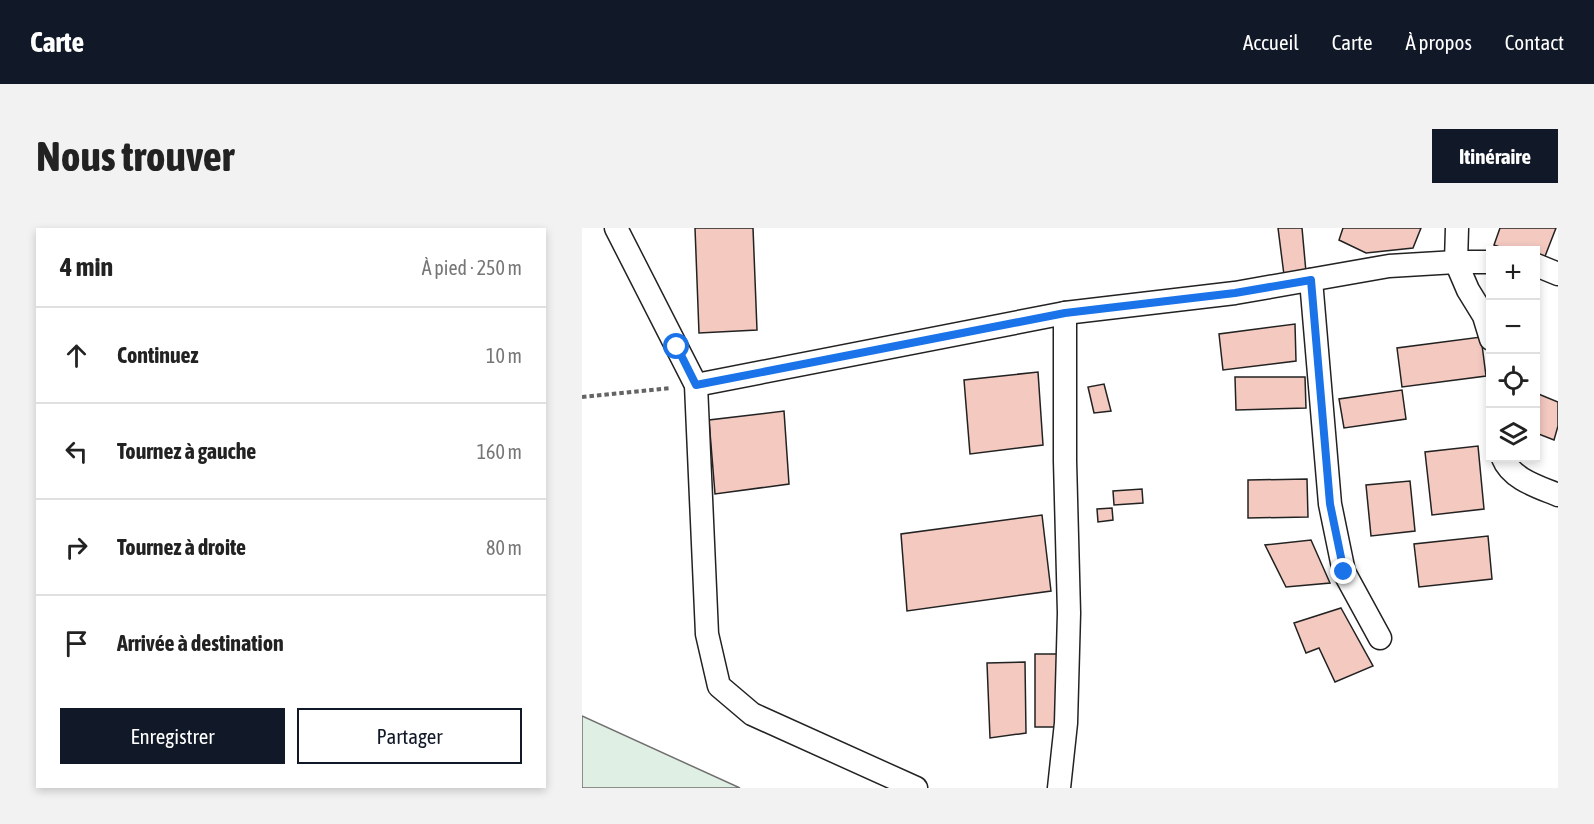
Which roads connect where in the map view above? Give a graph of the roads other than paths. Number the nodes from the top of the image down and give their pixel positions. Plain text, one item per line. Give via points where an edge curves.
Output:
1 (616, 228) edge
2 (1457, 228) edge
3 (1456, 262) junction
4 (1486, 262) edge
5 (1540, 267) edge
6 (1558, 274) edge
7 (1311, 280) junction
8 (1065, 313) junction
9 (1486, 323) edge
10 (696, 385) junction
11 (1505, 462) edge
12 (1558, 495) edge
13 (1380, 638) dead end
14 (916, 788) edge
15 (1059, 788) edge

1 - 10 street
2 - 3 street
3 - 4 street
3 - 7 street via 1389,266
3 - 9 street
5 - 6 street
7 - 8 street
7 - 13 street via 1330,504 1344,572
8 - 10 street
8 - 15 street via 1069,613 1066,723
10 - 14 street via 707,634 720,686 752,714
11 - 12 street via 1518,477

